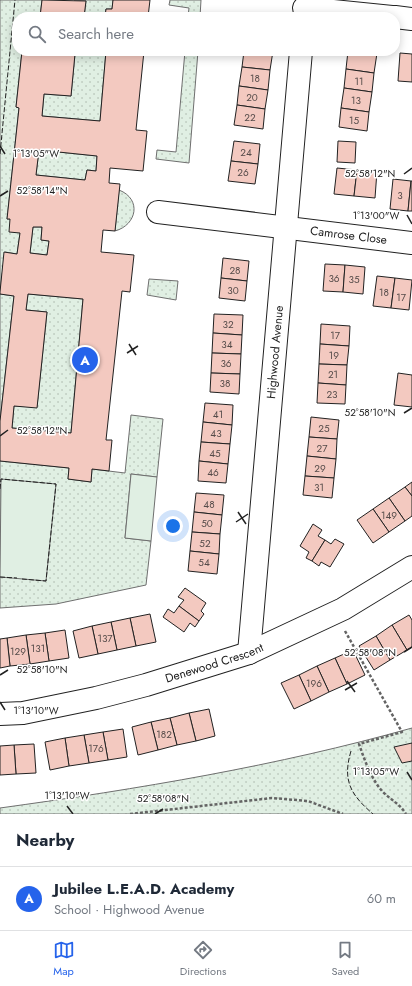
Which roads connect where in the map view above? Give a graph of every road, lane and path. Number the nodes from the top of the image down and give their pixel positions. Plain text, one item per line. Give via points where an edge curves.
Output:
1 (304, 8) edge
2 (343, 12) edge
3 (400, 18) edge
4 (412, 19) edge
5 (300, 56) edge
6 (158, 212) dead end
7 (284, 229) junction
8 (412, 244) edge
9 (412, 566) edge
10 (335, 613) junction
11 (249, 653) junction
12 (0, 714) edge
13 (130, 814) edge
14 (343, 814) edge
15 (406, 814) edge

1 - 2 street
3 - 4 street
5 - 7 street, Highwood Avenue
6 - 7 street, Camrose Close
7 - 8 street, Camrose Close
7 - 11 street, Highwood Avenue
9 - 10 street, Denewood Crescent
10 - 11 street, Denewood Crescent
10 - 15 path via 402,732 359,744 373,779 384,793 402,806
11 - 12 street, Denewood Crescent via 96,698 23,713
13 - 14 path via 291,798 308,801

